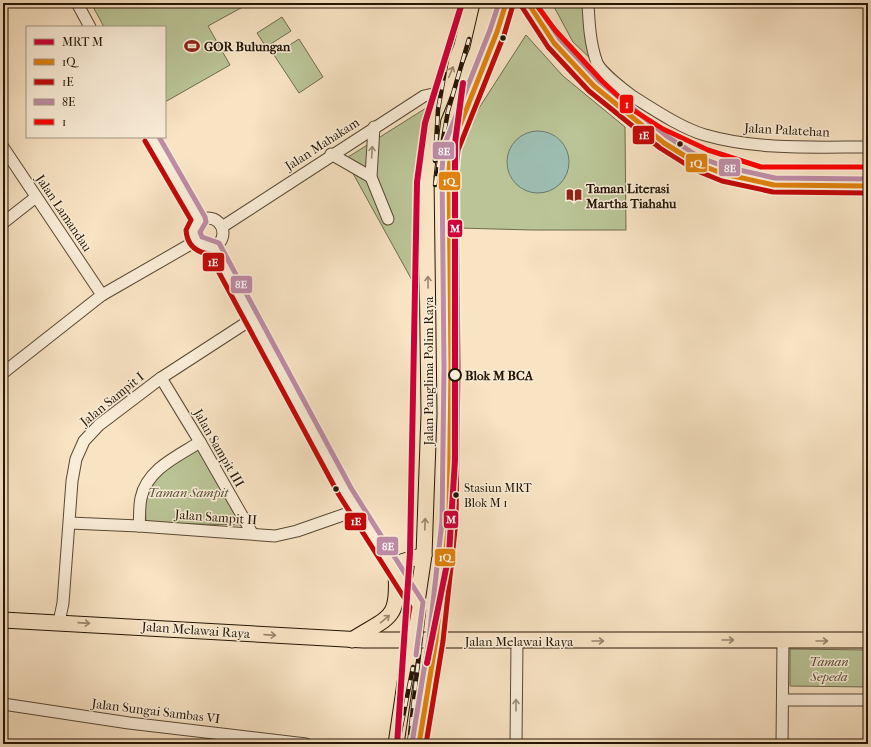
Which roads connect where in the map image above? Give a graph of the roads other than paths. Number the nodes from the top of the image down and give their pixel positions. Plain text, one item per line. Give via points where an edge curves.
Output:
1 (77, 3) edge
2 (472, 3) edge
3 (506, 3) edge
4 (588, 3) edge
5 (89, 26) edge
6 (441, 96) junction
7 (374, 127) junction
8 (152, 138) edge
9 (868, 146) edge
10 (3, 148) edge
11 (332, 154) junction
12 (371, 177) junction
13 (36, 197) junction
14 (388, 219) dead end
15 (199, 220) junction
16 (3, 223) edge
17 (222, 227) junction
18 (196, 241) junction
19 (213, 247) junction
20 (102, 295) junction
21 (252, 319) junction
22 (3, 373) edge
23 (161, 378) junction
24 (200, 442) junction
25 (428, 448) junction
26 (451, 448) junction
27 (356, 510) junction
28 (70, 523) junction
29 (139, 526) junction
30 (252, 533) junction
31 (424, 555) junction
32 (392, 567) junction
33 (417, 605) junction
34 (3, 620) edge
35 (59, 622) junction
36 (411, 639) junction
37 (352, 640) junction
38 (436, 640) junction
39 (868, 640) edge
40 (516, 641) junction
41 (783, 641) junction
42 (783, 700) junction
43 (868, 700) edge
44 (3, 704) edge
45 (292, 743) edge
46 (306, 744) edge
47 (396, 744) edge
48 (419, 744) edge
49 (516, 744) edge
50 (782, 744) edge

1 - 5 street
6 -> 2 main road, Jalan Panglima Polim Raya via 462,46
3 - 26 main road, Jalan Panglima Polim Raya via 498,32 451,148
4 - 9 street, Jalan Palatehan via 597,64 623,90 672,120 703,135 734,142 775,146
6 - 7 street, Jalan Mahakam via 424,96
25 -> 6 main road, Jalan Panglima Polim Raya via 426,176 433,118
7 - 11 street, Jalan Mahakam
12 -> 7 street
8 - 15 street
10 - 13 street, Jalan Lamandau
11 - 12 street
11 - 17 street, Jalan Mahakam
12 - 14 street
13 - 16 street
13 - 20 street, Jalan Lamandau
15 - 17 street via 212,218
15 - 18 street via 193,230
17 - 19 street via 221,239
18 - 19 street via 200,246
18 - 20 street
19 - 21 street
20 - 22 street
21 - 23 street, Jalan Sampit I
21 - 27 street
23 - 24 street, Jalan Sampit III
23 - 28 street, Jalan Sampit I via 99,425 84,441 76,459 72,481
24 - 29 street via 158,469 147,481 141,497
24 - 30 street, Jalan Sampit III
25 - 26 main road
31 -> 25 main road, Jalan Panglima Polim Raya
26 - 38 main road, Jalan Panglima Polim Raya via 448,528
27 - 30 street, Jalan Sampit II via 275,536
27 - 32 street
28 - 29 street, Jalan Sampit II
28 - 35 street, Jalan Sampit I
29 - 30 street, Jalan Sampit II
31 - 32 main road
31 - 33 main road, Jalan Panglima Polim Raya
32 - 33 street
37 -> 32 main road via 387,618 395,608 397,595
33 - 36 main road, Jalan Panglima Polim Raya
34 - 35 main road, Jalan Melawai Raya
35 -> 37 main road, Jalan Melawai Raya
36 - 37 main road, Jalan Melawai Raya
36 - 38 main road, Jalan Melawai Raya
36 - 47 main road, Jalan Panglima Polim Raya
38 - 40 main road, Jalan Melawai Raya
38 - 48 main road, Jalan Panglima Polim Raya
41 -> 39 main road, Jalan Melawai Raya
40 -> 41 main road, Jalan Melawai Raya
49 -> 40 street
41 - 42 street
42 - 43 street
42 - 50 street
44 - 45 street, Jalan Sungai Sambas VI
45 - 46 street, Jalan Sungai Sambas VI

